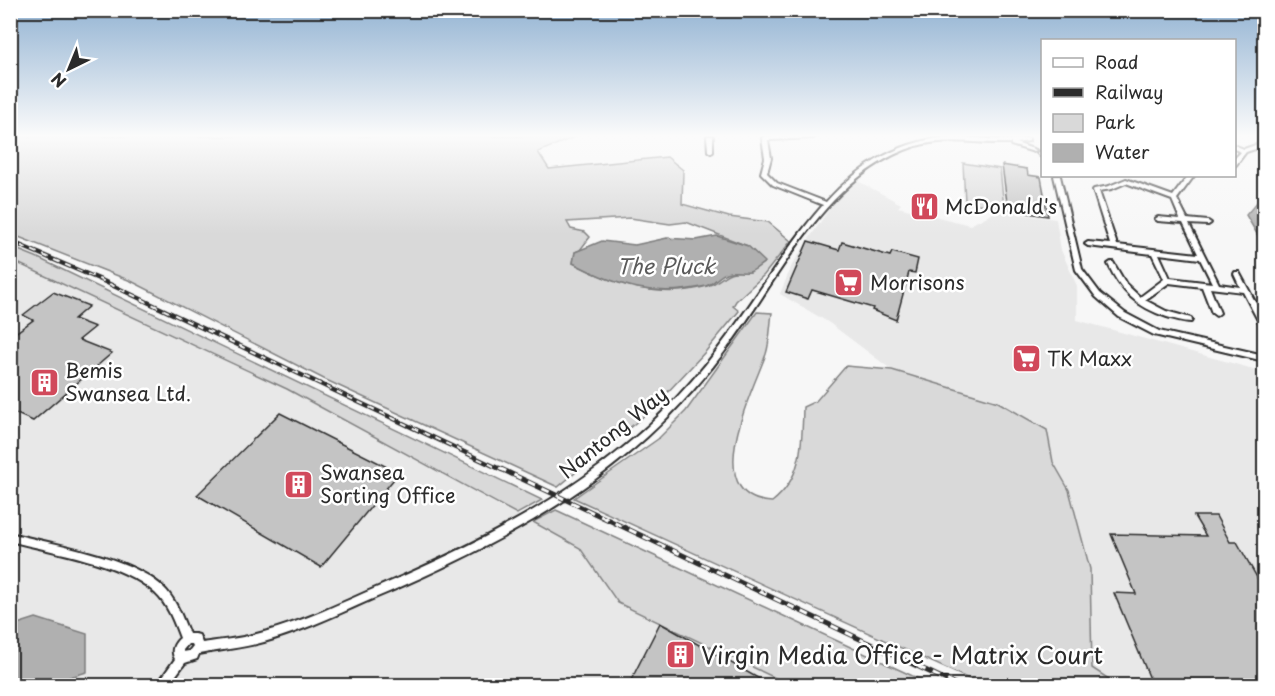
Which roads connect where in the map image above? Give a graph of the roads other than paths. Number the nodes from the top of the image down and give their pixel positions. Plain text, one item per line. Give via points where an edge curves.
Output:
1 (766, 168) edge
2 (866, 168) edge
3 (1056, 177) edge
4 (1188, 177) edge
5 (1174, 199) junction
6 (827, 204) junction
7 (1158, 219) dead end
8 (1185, 221) junction
9 (1208, 223) dead end
10 (1088, 244) dead end
11 (1114, 247) junction
12 (1155, 252) junction
13 (1202, 257) junction
14 (1111, 264) dead end
15 (1237, 274) dead end
16 (1168, 280) junction
17 (1205, 285) junction
18 (1217, 287) junction
19 (1246, 290) junction
20 (1139, 301) junction
21 (1216, 313) dead end
22 (1188, 320) dead end
23 (1264, 324) edge
24 (1264, 358) edge
25 (10, 537) edge
26 (186, 640) junction
27 (197, 649) junction
28 (182, 658) junction
29 (161, 686) edge

1 - 6 street via 765,176 776,184
2 - 6 street, Nantong Way
3 - 24 street via 1078,270 1098,295 1122,315 1157,333
4 - 5 street
5 - 8 street
5 - 11 street via 1126,181 1096,190
6 - 27 street, Nantong Way via 716,358 679,402 648,431 554,502 489,542 351,603 270,634
7 - 8 street
8 - 9 street
8 - 13 street
10 - 11 street
11 - 12 street
12 - 13 street
12 - 16 street
13 - 18 street
14 - 20 street via 1118,280
15 - 19 street
16 - 17 street
16 - 20 street
17 - 18 street
17 - 21 street
18 - 19 street
19 - 23 street
20 - 22 street
25 - 26 street via 126,569 161,592 171,604
26 - 27 street via 195,639
26 - 28 street via 177,650
27 - 28 street, Nantong Way
28 - 29 street

